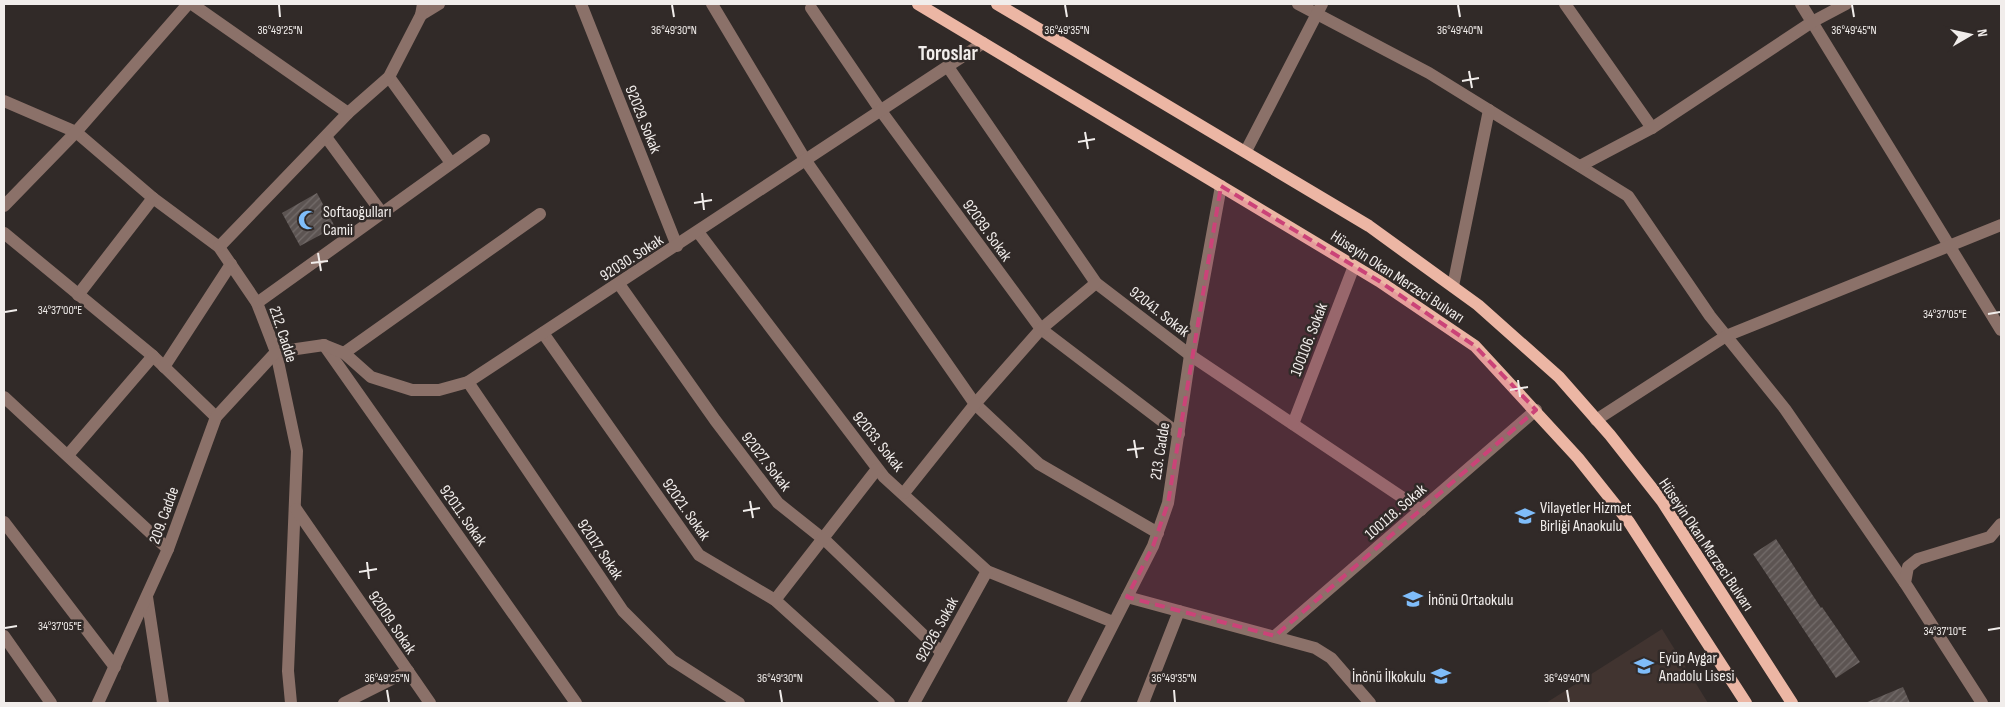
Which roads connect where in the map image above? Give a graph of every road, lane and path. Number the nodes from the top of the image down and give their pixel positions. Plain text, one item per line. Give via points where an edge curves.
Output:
1 (190, 4) edge
2 (439, 4) edge
3 (581, 4) edge
4 (712, 4) edge
5 (918, 4) edge
6 (997, 4) edge
7 (1298, 4) edge
8 (1565, 4) edge
9 (1801, 4) edge
10 (1846, 4) edge
11 (811, 8) dead end
12 (422, 9) edge
13 (1319, 10) edge
14 (1812, 22) junction
15 (983, 43) junction
16 (948, 67) junction
17 (389, 77) junction
18 (4, 100) edge
19 (1489, 110) junction
20 (881, 111) junction
21 (348, 114) junction
22 (1652, 128) junction
23 (76, 132) junction
24 (326, 137) junction
25 (484, 140) dead end
26 (1246, 151) junction
27 (806, 161) junction
28 (451, 163) junction
29 (1580, 166) junction
30 (1222, 186) junction
31 (153, 198) junction
32 (4, 206) edge
33 (382, 213) junction
34 (540, 214) dead end
35 (2001, 225) edge
36 (698, 232) junction
37 (4, 233) edge
38 (677, 246) junction
39 (1949, 246) junction
40 (219, 247) junction
41 (231, 264) junction
42 (1354, 266) junction
43 (1096, 283) junction
44 (619, 284) junction
45 (1453, 286) junction
46 (78, 295) junction
47 (257, 303) junction
48 (1041, 330) junction
49 (2001, 330) edge
50 (543, 333) junction
51 (1726, 336) junction
52 (324, 345) junction
53 (276, 352) junction
54 (344, 353) junction
55 (1190, 355) junction
56 (153, 356) junction
57 (164, 367) junction
58 (468, 382) junction
59 (4, 397) edge
60 (975, 404) junction
61 (1536, 410) junction
62 (216, 417) junction
63 (1596, 420) junction
64 (1293, 424) junction
65 (1179, 434) junction
66 (68, 455) junction
67 (877, 469) junction
68 (904, 493) junction
69 (296, 509) junction
70 (1421, 510) junction
71 (4, 522) edge
72 (2001, 524) edge
73 (1158, 533) junction
74 (823, 538) junction
75 (168, 548) junction
76 (988, 571) junction
77 (1905, 583) junction
78 (148, 597) junction
79 (1127, 597) junction
80 (774, 600) junction
81 (1179, 611) junction
82 (1113, 622) junction
83 (4, 636) edge
84 (1275, 636) junction
85 (941, 652) junction
86 (115, 667) junction
87 (408, 671) junction
88 (735, 702) edge
89 (51, 703) edge
90 (98, 703) edge
91 (163, 703) edge
92 (291, 703) edge
93 (344, 703) edge
94 (430, 703) edge
95 (576, 703) edge
96 (889, 703) edge
97 (914, 703) edge
98 (1073, 703) edge
99 (1143, 703) edge
100 (1370, 703) edge
101 (1746, 703) edge
102 (1792, 703) edge
103 (1982, 703) edge

1 - 21 street
1 - 23 street
2 - 12 street
3 - 38 street, 92029. Sokak
4 - 27 street
5 - 15 main road, Hüseyin Okan Merzeci Bulvarı
6 - 26 main road, Hüseyin Okan Merzeci Bulvarı
7 - 13 street
8 - 22 street
9 - 14 street
10 - 14 street
11 - 20 street, 92039. Sokak
12 - 17 street
13 - 19 street
13 - 26 street
14 - 22 street
14 - 39 street
15 - 16 street, 92030. Sokak
15 - 30 main road, Hüseyin Okan Merzeci Bulvarı
16 - 20 street, 92030. Sokak
16 - 43 street, 92041. Sokak
17 - 21 street
17 - 28 street
18 - 23 street, 212. Cadde
19 - 29 street
19 - 45 street
20 - 27 street, 92030. Sokak
20 - 48 street, 92039. Sokak
21 - 24 street
22 - 29 street
23 - 31 street, 212. Cadde
23 - 32 street
24 - 33 street
24 - 40 street
25 - 28 street
26 - 45 main road, Hüseyin Okan Merzeci Bulvarı via 1369,226
27 - 36 street, 92030. Sokak
27 - 60 street
28 - 33 street
29 - 51 street via 1628,196
30 - 42 main road, Hüseyin Okan Merzeci Bulvarı
30 - 55 street, 213. Cadde
31 - 40 street, 212. Cadde
31 - 46 street
33 - 47 street
34 - 54 street
35 - 39 street
36 - 38 street, 92030. Sokak
36 - 67 street, 92033. Sokak
37 - 46 street
38 - 44 street, 92030. Sokak
39 - 49 street
39 - 51 street
40 - 41 street, 212. Cadde
41 - 47 street, 212. Cadde
41 - 57 street
42 - 61 main road, Hüseyin Okan Merzeci Bulvarı via 1475,346
42 - 64 street, 100106. Sokak
43 - 48 street
43 - 55 street, 92041. Sokak
44 - 50 street, 92030. Sokak
44 - 74 street, 92027. Sokak via 778,503
45 - 63 main road, Hüseyin Okan Merzeci Bulvarı via 1559,376
46 - 56 street
47 - 53 street, 212. Cadde
48 - 60 street
48 - 65 street, 92039. Sokak
50 - 58 street, 92030. Sokak
50 - 80 street, 92021. Sokak via 699,555
51 - 63 street
51 - 77 street via 1785,409
52 - 53 street
52 - 54 street, 92030. Sokak
52 - 95 street, 92011. Sokak
53 - 62 street, 209. Cadde
53 - 69 street, 212. Cadde via 297,451
54 - 58 street, 92030. Sokak via 371,377 412,390 440,390
55 - 64 street, 92041. Sokak
55 - 65 street, 213. Cadde
56 - 57 street
56 - 66 street
57 - 62 street
58 - 88 street, 92017. Sokak via 623,611 672,660
59 - 66 street
60 - 68 street
60 - 73 street via 1038,464
61 - 70 street, 100118. Sokak
61 - 101 main road, Hüseyin Okan Merzeci Bulvarı via 1629,522
62 - 75 street, 209. Cadde
63 - 102 main road, Hüseyin Okan Merzeci Bulvarı via 1662,501
64 - 70 street, 92041. Sokak
65 - 73 street, 213. Cadde via 1168,503
66 - 75 street
67 - 68 street, 92033. Sokak
67 - 74 street
68 - 76 street, 92033. Sokak
69 - 87 street, 92009. Sokak
69 - 92 street, 212. Cadde via 288,671
70 - 84 street, 100118. Sokak
71 - 86 street
72 - 77 street via 1990,537 1918,558 1908,567
73 - 79 street, 213. Cadde
74 - 80 street
74 - 85 street, 92027. Sokak
75 - 78 street, 209. Cadde
76 - 82 street, 92033. Sokak
76 - 85 street, 92026. Sokak
77 - 103 street
78 - 86 street, 209. Cadde
78 - 91 street
79 - 81 street
79 - 82 street, 213. Cadde
80 - 96 street, 92021. Sokak
81 - 84 street
81 - 99 street
82 - 98 street, 213. Cadde
83 - 89 street
84 - 100 street via 1315,648 1331,658
85 - 97 street, 92026. Sokak
86 - 90 street, 209. Cadde
87 - 93 street
87 - 94 street, 92009. Sokak

